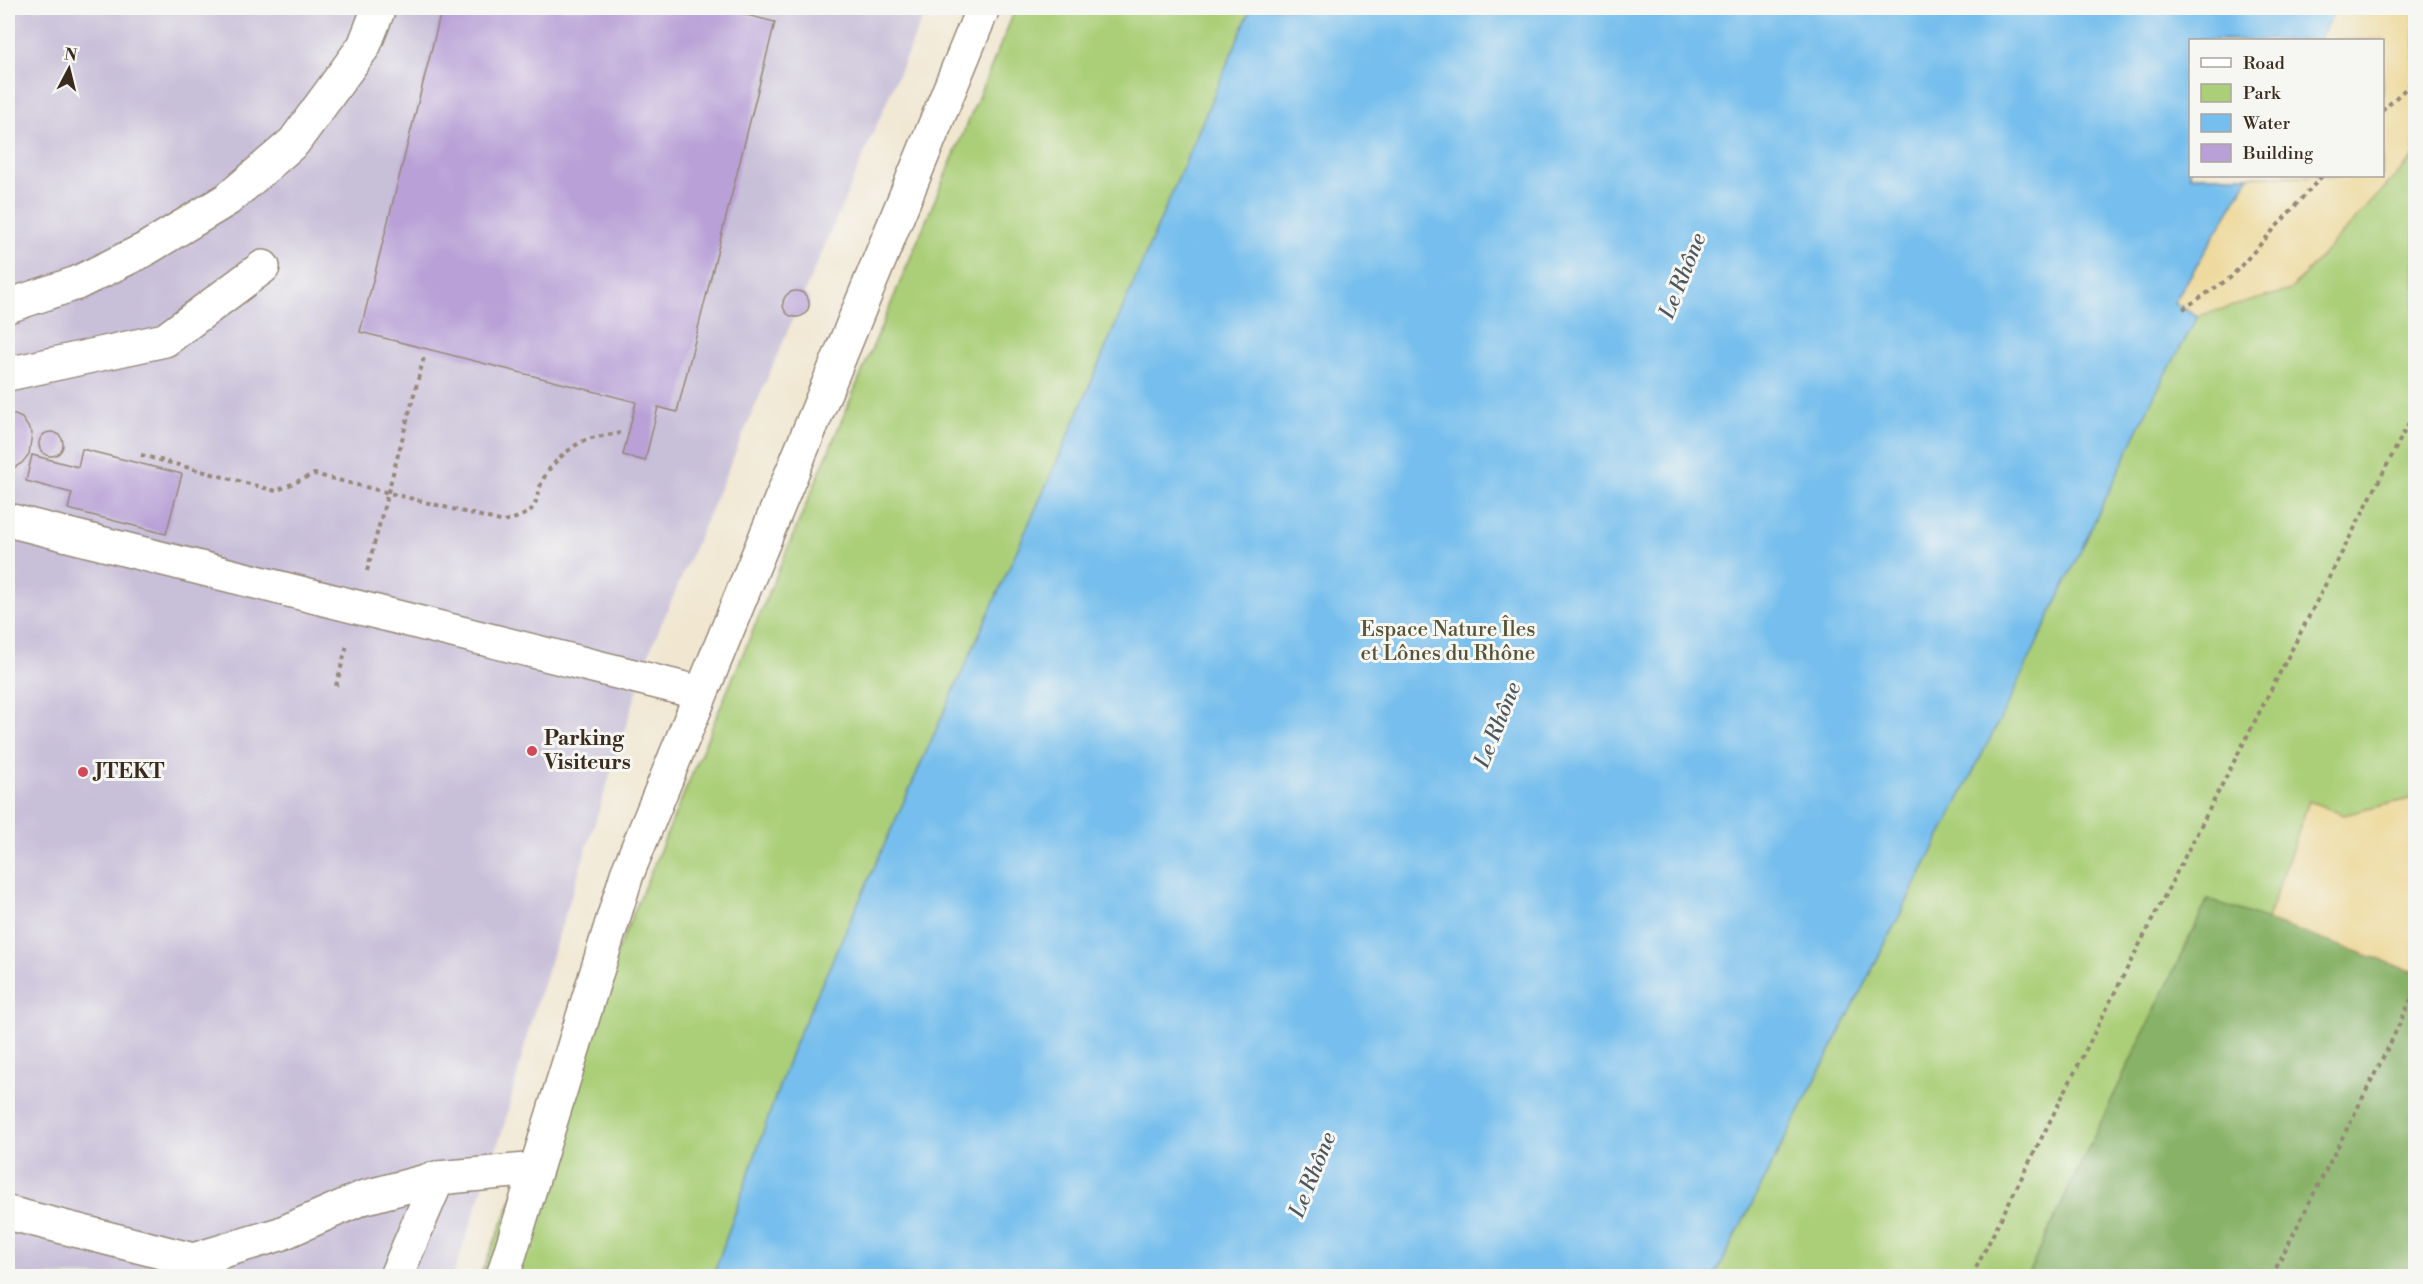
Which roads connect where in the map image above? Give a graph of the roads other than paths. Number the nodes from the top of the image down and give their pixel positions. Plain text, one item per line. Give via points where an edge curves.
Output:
1 (379, 8) edge
2 (983, 8) edge
3 (263, 267) dead end
4 (8, 306) edge
5 (8, 374) edge
6 (8, 520) edge
7 (701, 693) junction
8 (536, 1169) junction
9 (438, 1178) junction
10 (8, 1213) edge
11 (203, 1268) edge
12 (396, 1276) edge
13 (503, 1276) edge

1 - 4 lane via 364,46 294,142 228,199 144,250 77,284
2 - 7 lane
3 - 5 lane via 165,340
6 - 7 lane
7 - 8 lane via 627,874
8 - 9 lane
8 - 13 lane
9 - 11 lane via 362,1198
9 - 12 lane
10 - 11 lane

